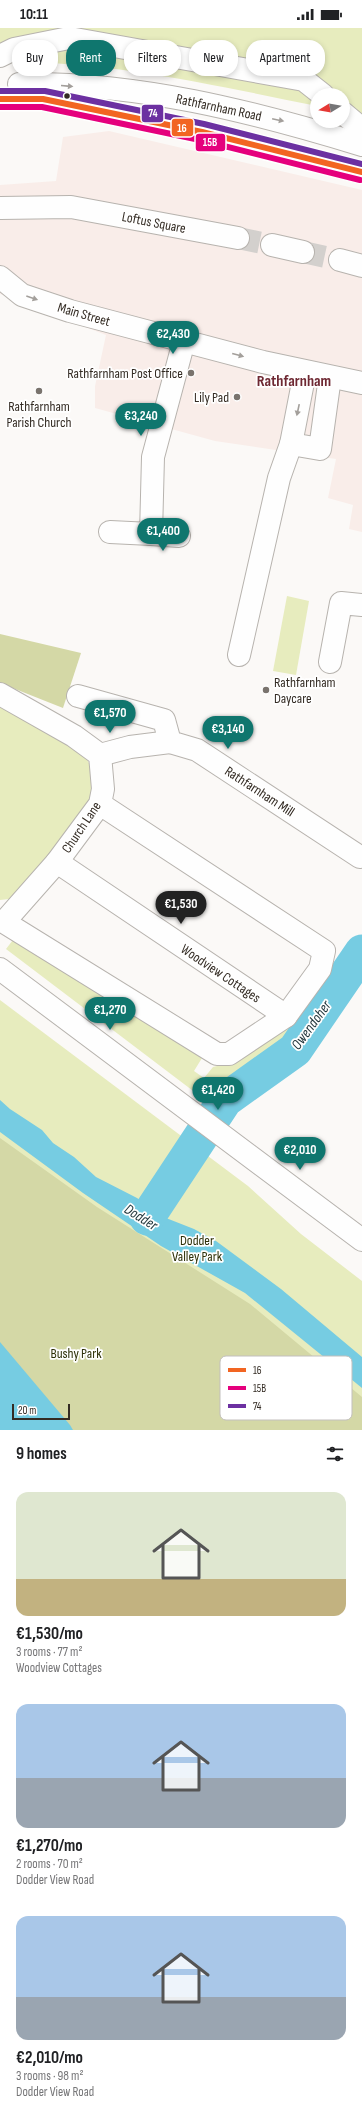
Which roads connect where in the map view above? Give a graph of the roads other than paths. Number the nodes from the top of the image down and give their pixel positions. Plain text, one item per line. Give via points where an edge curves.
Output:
1 (0, 56) edge
2 (0, 84) edge
3 (314, 88) edge
4 (0, 99) edge
5 (350, 119) edge
6 (362, 129) edge
7 (362, 145) edge
8 (362, 172) edge
9 (0, 208) edge
10 (238, 238) tunnel mouth
11 (340, 260) tunnel mouth
12 (362, 266) edge
13 (0, 277) edge
14 (184, 340) junction
15 (306, 372) junction
16 (330, 377) junction
17 (362, 383) edge
18 (291, 444) junction
19 (110, 532) dead end
20 (151, 534) junction
21 (179, 536) dead end
22 (362, 605) edge
23 (239, 655) dead end
24 (330, 662) dead end
25 (0, 694) edge
26 (78, 696) dead end
27 (170, 742) junction
28 (100, 755) junction
29 (100, 804) junction
30 (360, 857) dead end
31 (56, 862) junction
32 (0, 969) edge
33 (286, 1016) junction
34 (362, 1240) edge

1 - 3 street via 14,49 69,38 304,80
2 -> 7 street, Rathfarnham Road via 44,84 130,91 193,100 284,122
4 - 8 street, Rathfarnham Road via 43,98 202,132
5 - 6 street
9 - 10 street, Loftus Square via 71,206
11 - 12 street
13 -> 14 street, Main Street via 26,296 70,311
14 -> 15 street, Main Street
14 - 20 street via 153,457
15 - 16 street, Main Street
15 -> 18 street
16 - 17 street, Main Street
16 - 18 street via 320,449
18 - 23 street via 278,478
19 - 20 street
20 - 21 street
22 - 24 street via 341,602
25 - 28 street via 74,736
26 - 27 street via 164,720
27 - 28 street via 130,746
27 - 30 street, Rathfarnham Mill via 197,750
28 - 29 street, Church Lane via 103,789
29 - 31 street, Church Lane
29 - 33 street via 324,951 320,969
31 - 33 street, Woodview Cottages
31 - 33 street, Church Lane via 4,922 217,1054 229,1054
32 - 34 street

